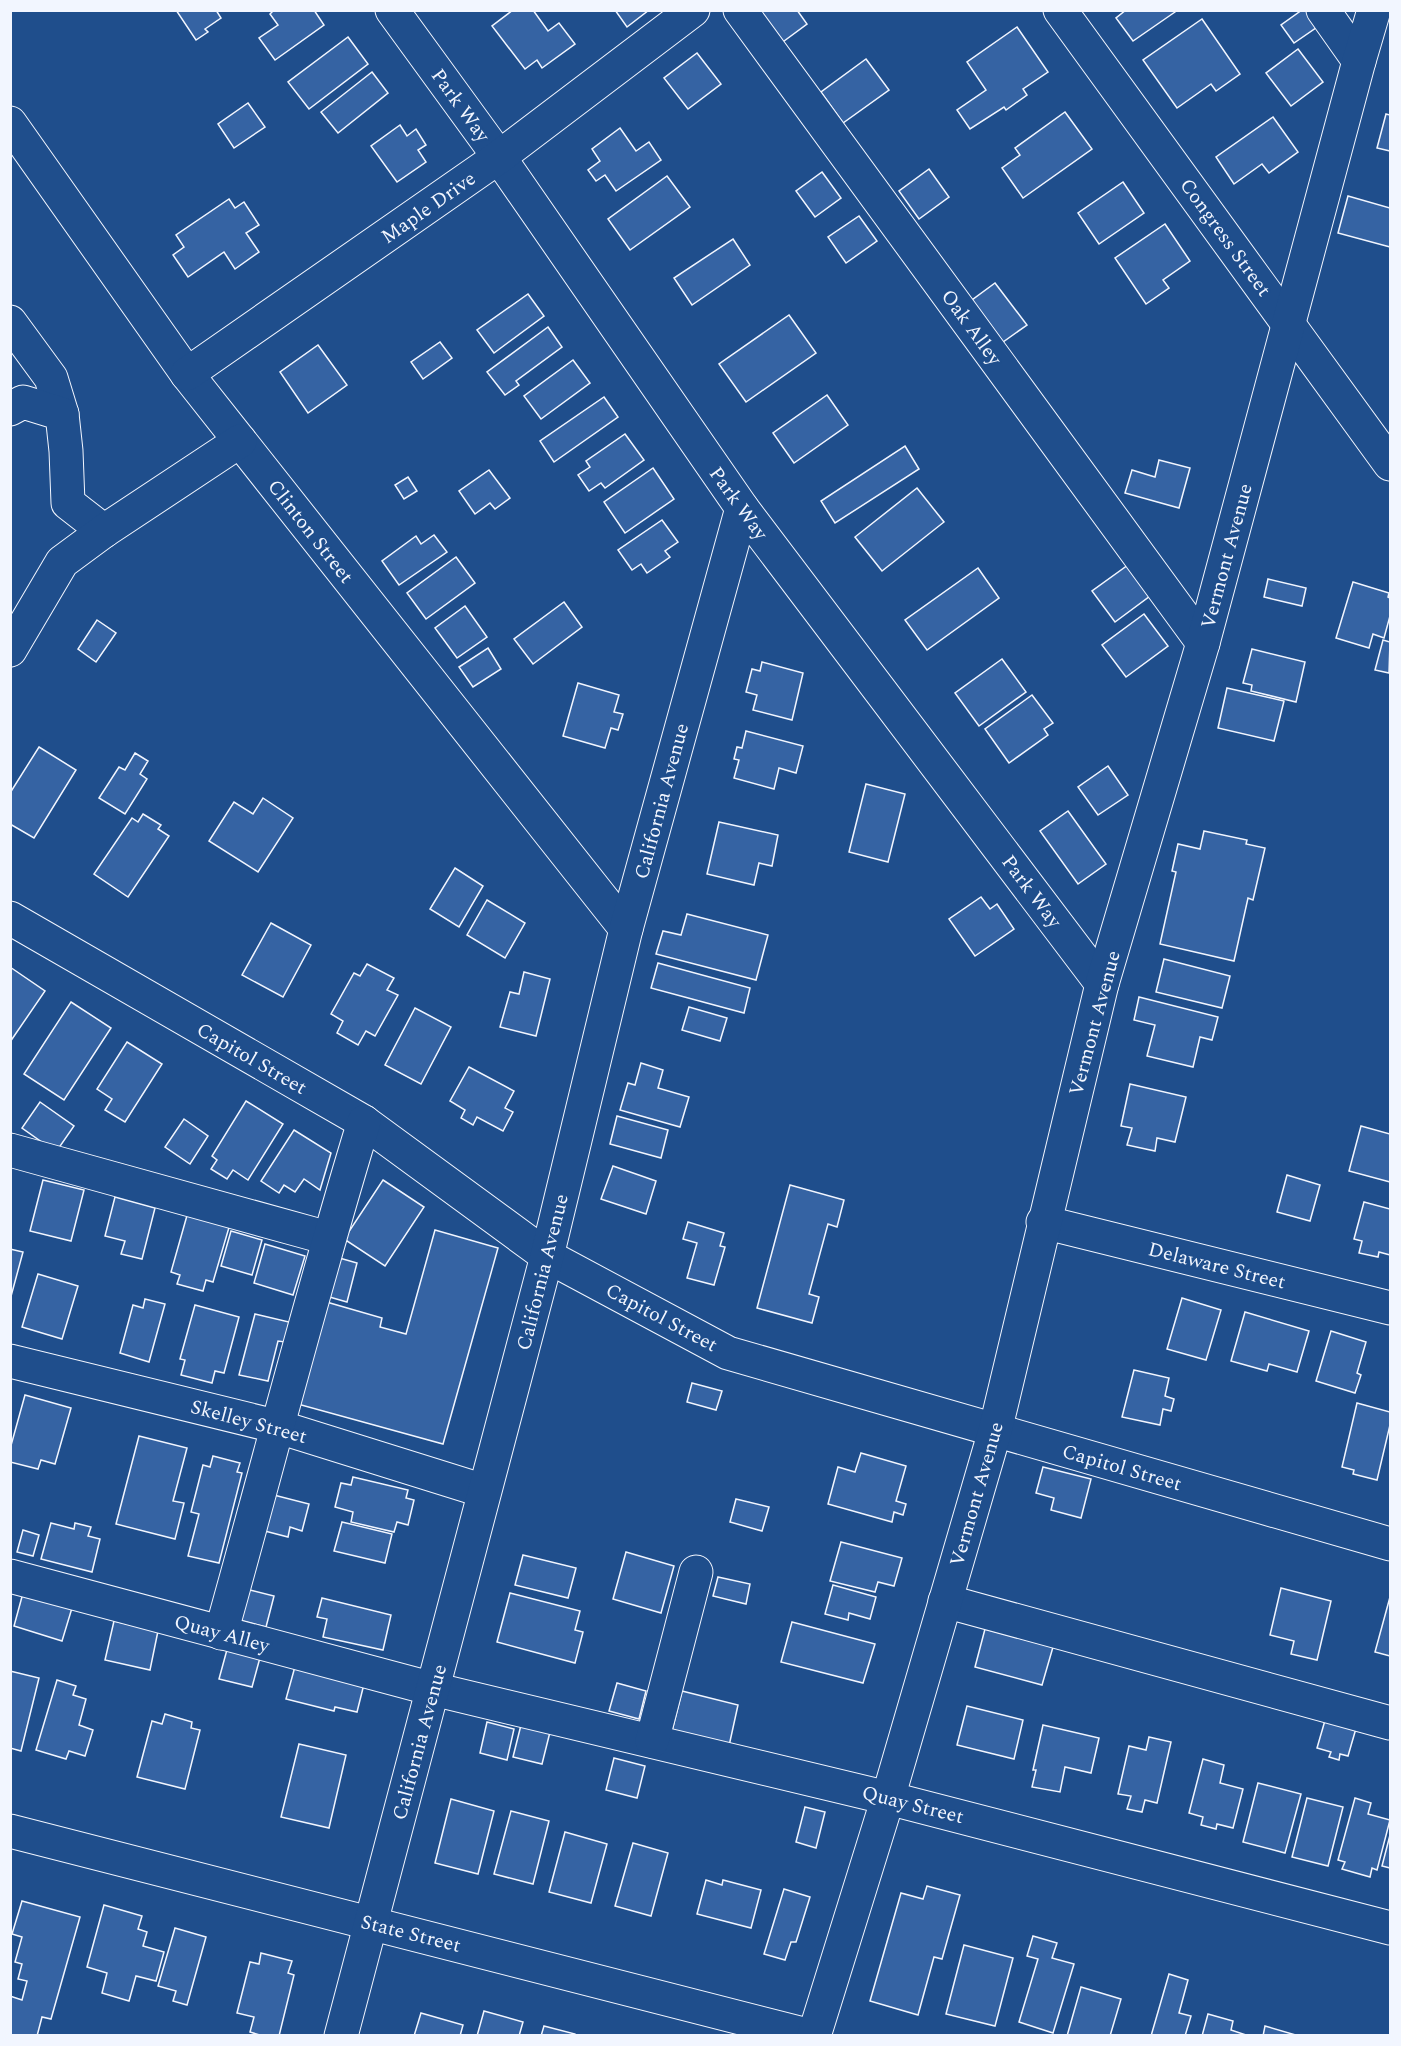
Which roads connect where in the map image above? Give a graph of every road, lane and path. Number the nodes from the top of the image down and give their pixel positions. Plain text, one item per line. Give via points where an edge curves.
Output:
1 (392, 10) edge
2 (693, 10) edge
3 (740, 10) edge
4 (1060, 10) edge
5 (1323, 10) edge
6 (1374, 10) edge
7 (1359, 61) junction
8 (10, 123) edge
9 (499, 157) junction
10 (10, 322) edge
11 (1288, 323) junction
12 (187, 374) junction
13 (10, 409) edge
14 (62, 414) junction
15 (240, 441) junction
16 (1390, 464) edge
17 (742, 508) junction
18 (104, 531) junction
19 (1203, 643) junction
20 (10, 650) edge
21 (10, 918) edge
22 (626, 929) junction
23 (1102, 984) junction
24 (364, 1122) junction
25 (10, 1150) edge
26 (1043, 1222) junction
27 (328, 1238) junction
28 (547, 1256) junction
29 (1390, 1308) edge
30 (10, 1361) edge
31 (279, 1427) junction
32 (995, 1431) junction
33 (484, 1491) junction
34 (1390, 1544) edge
35 (696, 1572) dead end
36 (10, 1575) edge
37 (945, 1600) junction
38 (221, 1633) junction
39 (433, 1689) junction
40 (1390, 1723) edge
41 (651, 1741) junction
42 (888, 1798) junction
43 (10, 1831) edge
44 (371, 1923) junction
45 (1390, 1928) edge
46 (341, 2036) edge
47 (813, 2036) edge

1 - 9 street, Park Way
2 - 9 street, Maple Drive
3 - 19 street, Oak Alley
4 - 11 street, Congress Street
5 - 7 street
6 - 7 street, Vermont Avenue
7 - 11 street, Vermont Avenue
8 - 12 street, Clinton Street
9 - 12 street, Maple Drive
9 - 17 street, Park Way
10 - 14 street via 51,378
11 - 16 street, Congress Street
11 - 19 street, Vermont Avenue
12 - 15 street, Clinton Street
13 - 14 street via 24,402
14 - 18 street via 68,503
15 - 18 street
15 - 22 street, Clinton Street
17 - 22 street, California Avenue
17 - 23 street, Park Way
18 - 20 street via 62,562
19 - 23 street, Vermont Avenue
21 - 24 street, Capitol Street
22 - 28 street, California Avenue
23 - 26 street, Vermont Avenue
24 - 27 street
24 - 28 street, Capitol Street
25 - 27 street
26 - 29 street, Delaware Street
26 - 32 street, Vermont Avenue
27 - 31 street
28 - 32 street, Capitol Street via 728,1353
28 - 33 street, California Avenue
30 - 31 street, Skelley Street
31 - 33 street, Skelley Street
31 - 38 street
32 - 34 street, Capitol Street
32 - 37 street, Vermont Avenue
33 - 39 street, California Avenue
35 - 41 street
36 - 38 street, Quay Alley
37 - 40 street
37 - 42 street, Vermont Avenue
38 - 39 street, Quay Alley
39 - 41 street, Quay Street
39 - 44 street, California Avenue
41 - 42 street, Quay Street
42 - 45 street, Quay Street
42 - 47 street, Vermont Avenue
43 - 44 street, State Street
44 - 46 street, California Avenue
44 - 47 street, State Street

